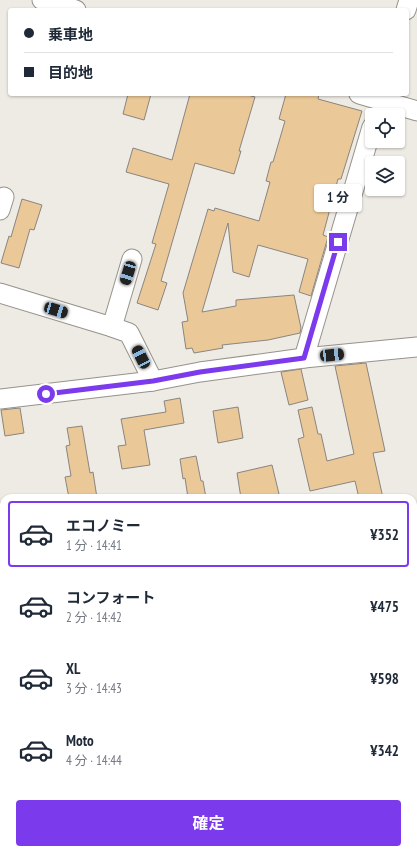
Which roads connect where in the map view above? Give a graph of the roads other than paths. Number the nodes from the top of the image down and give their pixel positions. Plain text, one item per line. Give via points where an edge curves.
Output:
1 (42, 0) edge
2 (69, 8) edge
3 (363, 96) edge
4 (379, 103) edge
5 (417, 111) edge
6 (366, 148) edge
7 (132, 259) dead end
8 (0, 293) edge
9 (112, 327) junction
10 (417, 347) edge
11 (304, 358) junction
12 (153, 381) junction
13 (0, 399) edge

1 - 2 street
3 - 4 street
4 - 5 street
6 - 11 street
7 - 9 street
8 - 9 street
9 - 12 street via 129,333
10 - 11 street
11 - 12 street
12 - 13 street

